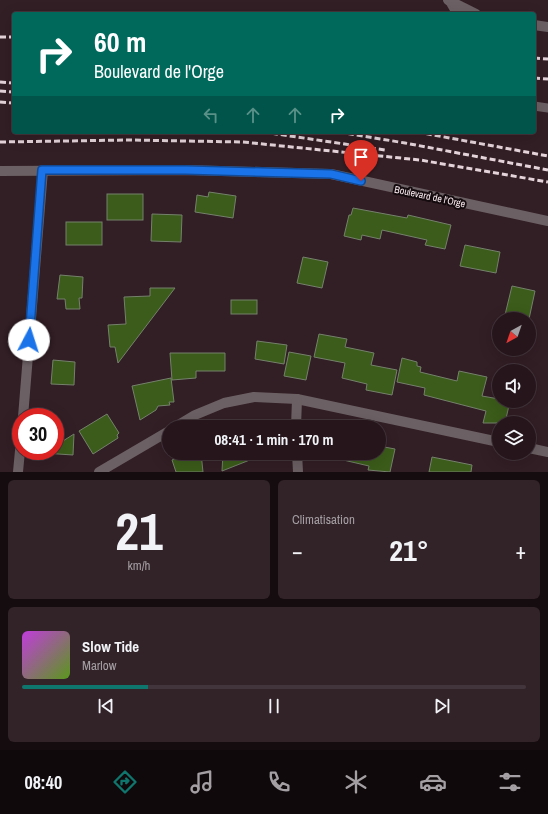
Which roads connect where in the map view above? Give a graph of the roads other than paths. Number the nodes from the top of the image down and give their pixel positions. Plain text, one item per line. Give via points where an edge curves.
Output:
1 (449, 1) edge
2 (457, 12) edge
3 (472, 12) edge
4 (536, 25) edge
5 (548, 27) edge
6 (536, 106) edge
7 (548, 108) edge
8 (42, 170) junction
9 (0, 171) edge
10 (548, 221) edge
11 (297, 399) junction
12 (24, 408) edge
13 (187, 420) edge
14 (296, 420) edge
15 (162, 435) edge
16 (492, 441) edge
17 (536, 449) edge
18 (548, 452) edge
19 (19, 460) edge
20 (297, 460) edge
21 (18, 472) edge
22 (99, 472) edge
23 (298, 472) edge

1 - 2 lane
1 - 3 street
4 - 5 street
6 - 7 lane
8 - 9 street, Boulevard de l'Orge
8 - 10 street, Boulevard de l'Orge via 331,174
8 - 12 street
11 - 13 street via 254,396 224,403
11 - 14 street
11 - 16 street
15 - 22 street
17 - 18 street
19 - 21 street
20 - 23 street

